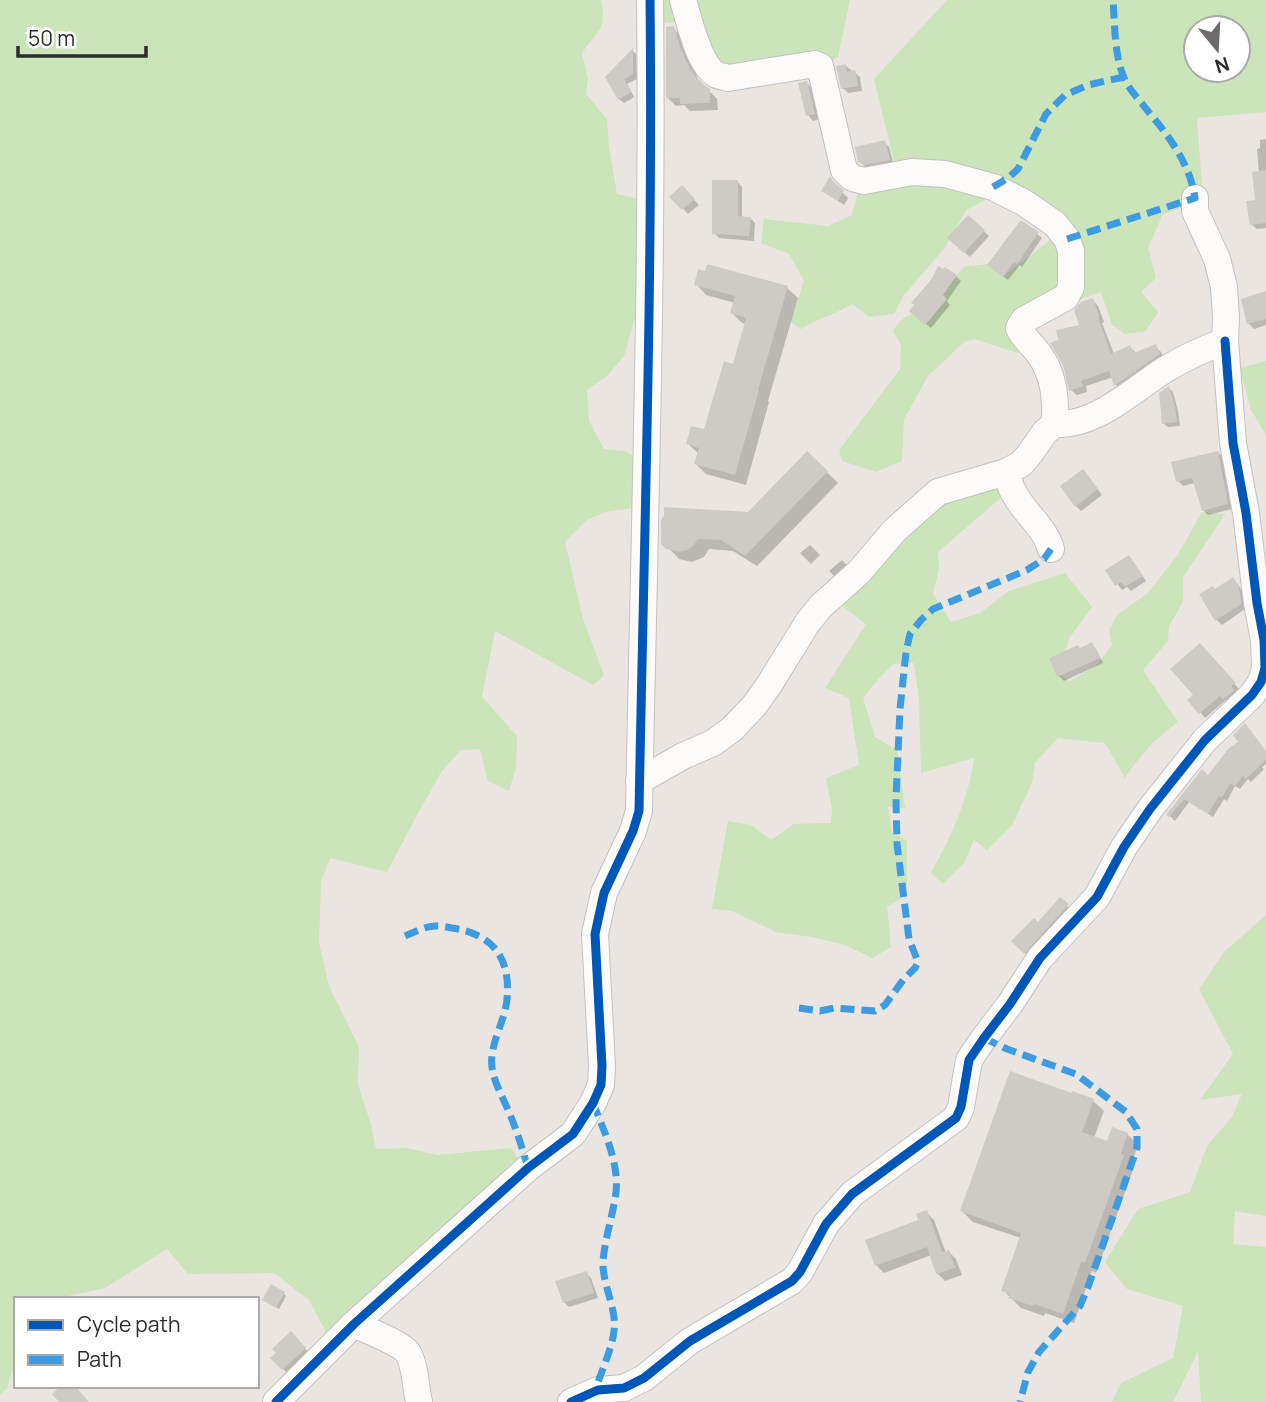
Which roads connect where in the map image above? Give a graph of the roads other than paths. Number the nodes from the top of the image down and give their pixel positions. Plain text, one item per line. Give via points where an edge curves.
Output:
1 (673, 0) edge
2 (683, 0) edge
3 (650, 8) edge
4 (1195, 198) dead end
5 (1225, 341) junction
6 (1055, 424) junction
7 (1006, 472) junction
8 (1051, 549) dead end
9 (639, 781) junction
10 (354, 1324) junction
11 (276, 1402) edge
12 (419, 1402) edge
13 (571, 1402) edge

1 - 3 street via 660,11
2 - 6 street via 698,48 718,76 820,66 844,170 852,178 864,181 912,172 946,174 993,187 1055,224 1071,251 1071,287 1066,297 1024,320 1019,328 1045,361 1056,400
3 - 9 street
4 - 5 street via 1195,211 1224,287
5 - 6 street via 1166,369 1084,420
5 - 13 street via 1233,443 1264,640 1261,682 1205,740 1150,809 1097,897 1040,958 984,1038 969,1060 956,1118 852,1194 827,1224 792,1281 690,1341 644,1378
6 - 7 street via 1021,464
7 - 8 street via 1013,493
7 - 9 street via 939,492 821,606 754,706 732,729
9 - 10 street via 639,811 604,893 595,934 602,1066 601,1085 593,1103 573,1133
10 - 11 street
10 - 12 street via 408,1353

